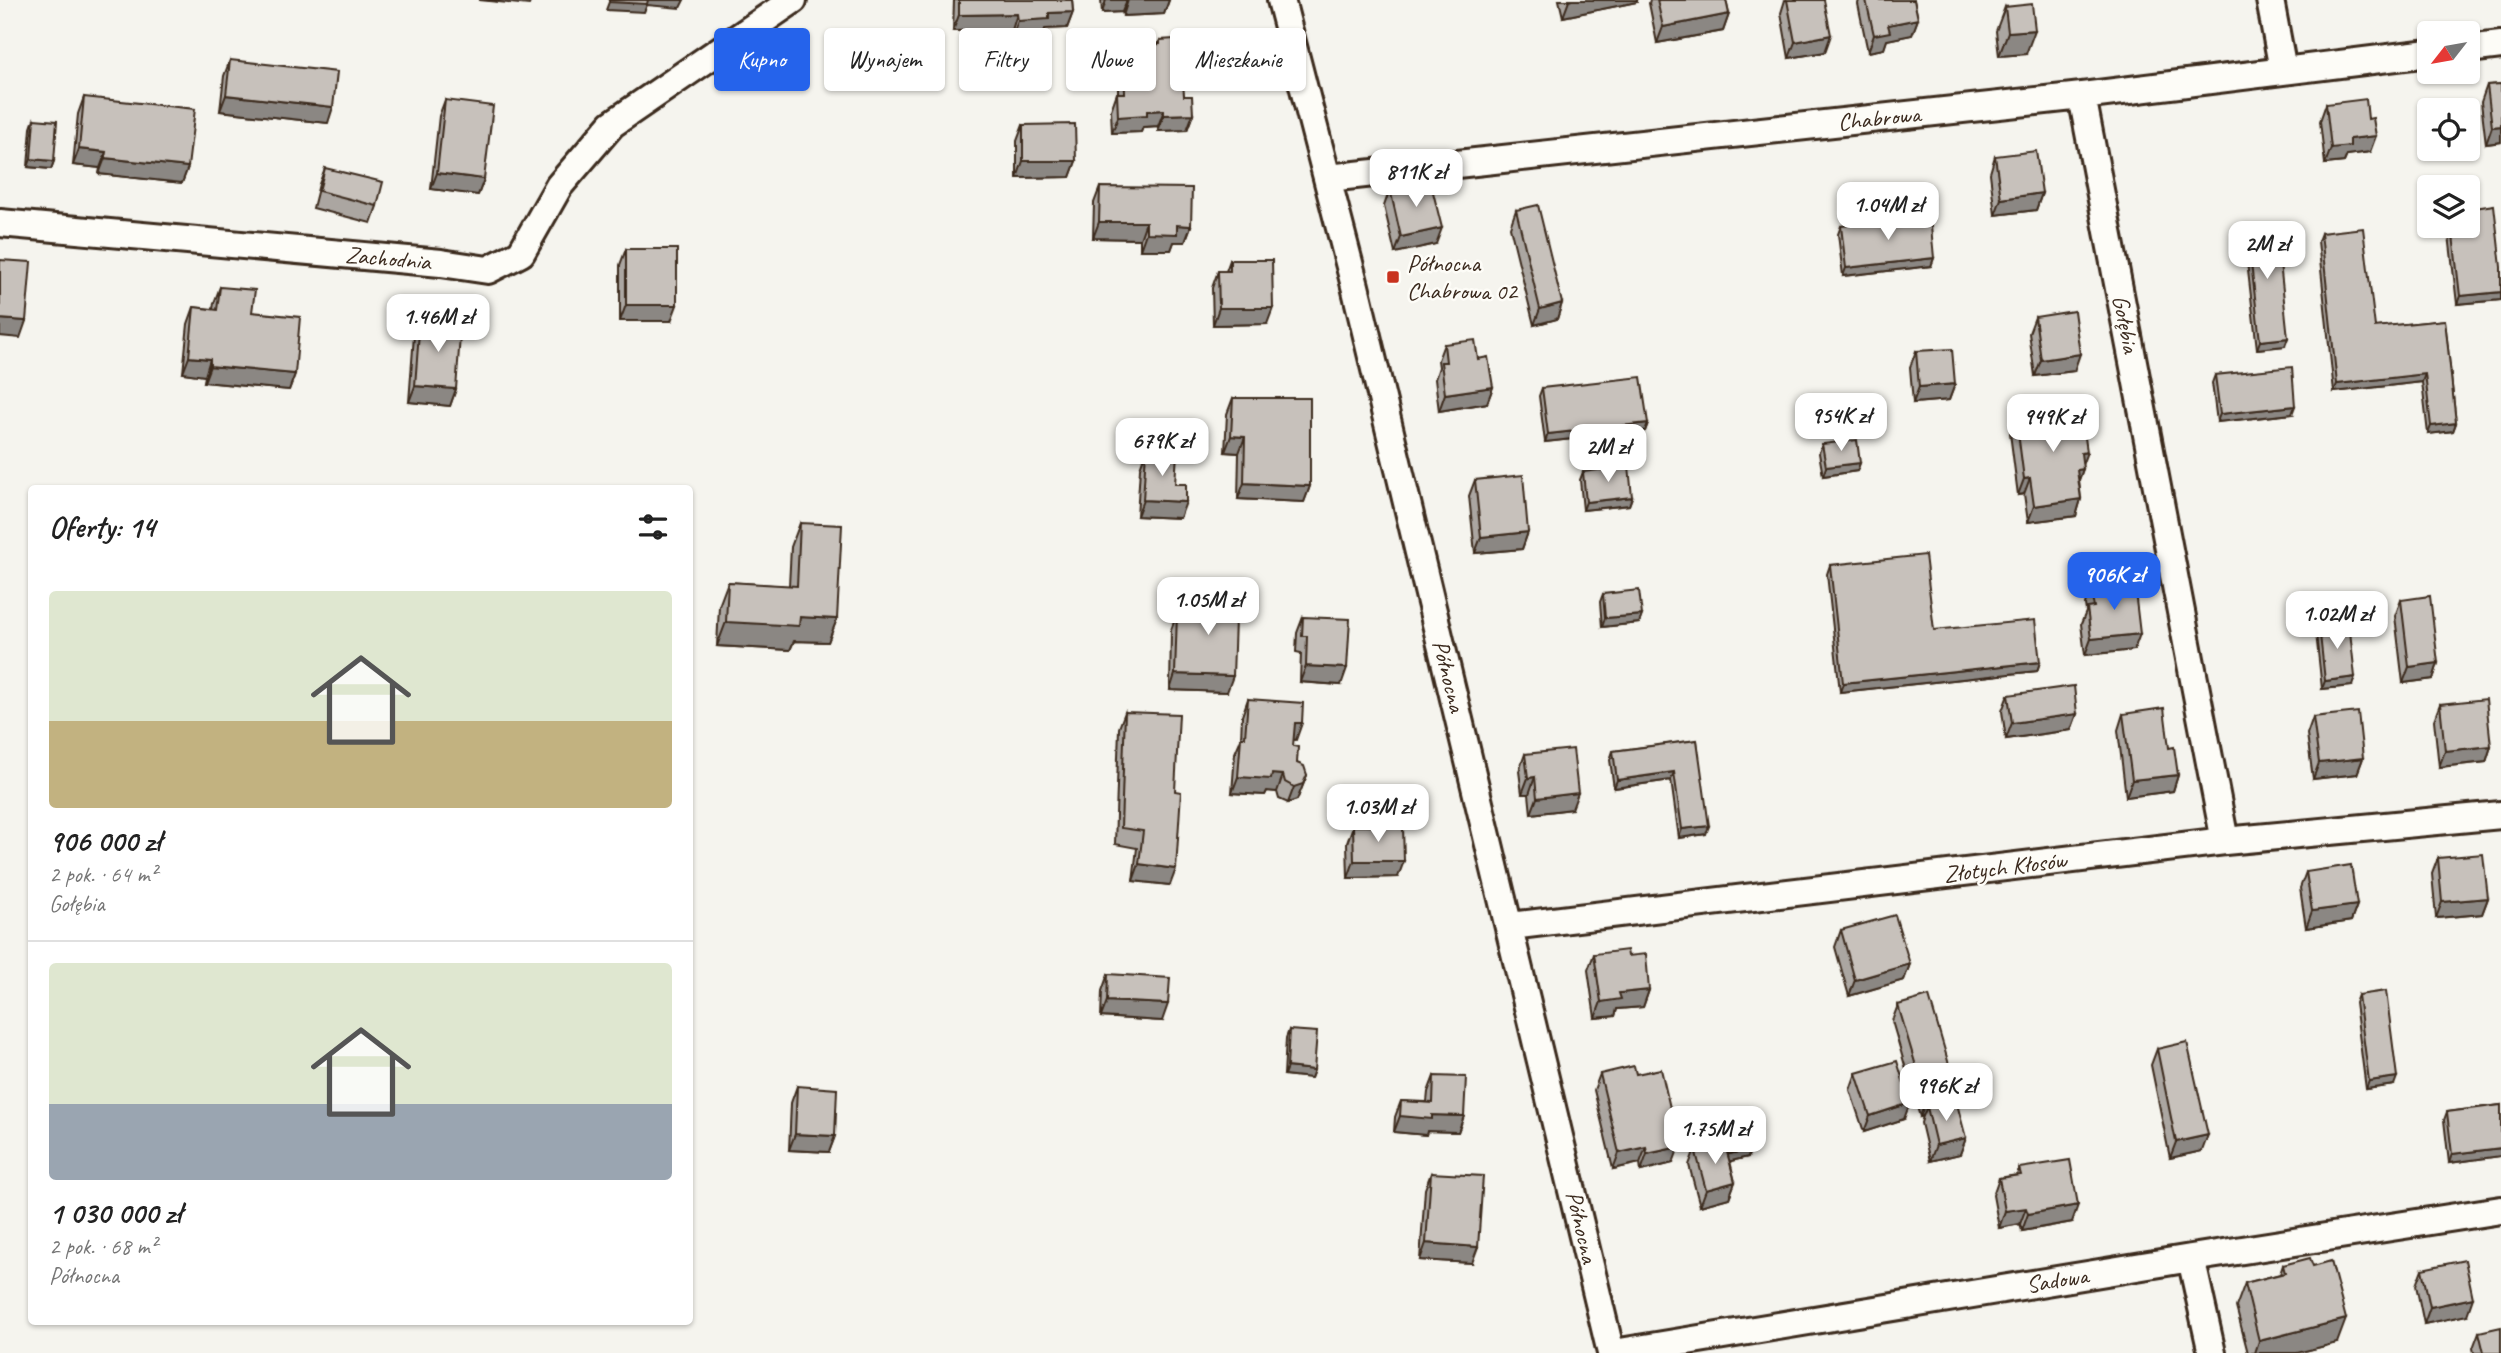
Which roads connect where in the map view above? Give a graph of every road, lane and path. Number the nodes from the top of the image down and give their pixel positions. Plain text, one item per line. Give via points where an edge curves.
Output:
1 (793, 0) edge
2 (1280, 0) edge
3 (2270, 0) edge
4 (2501, 45) edge
5 (2480, 48) edge
6 (2417, 54) edge
7 (2283, 70) junction
8 (2082, 96) junction
9 (1328, 178) junction
10 (0, 223) edge
11 (2501, 815) edge
12 (2225, 841) junction
13 (1510, 926) junction
14 (2501, 1210) edge
15 (2191, 1258) junction
16 (1613, 1353) edge
17 (2213, 1353) edge

1 - 10 street, Zachodnia via 612,124 559,186 521,253 488,270
2 - 9 street, Północna
3 - 7 street
4 - 5 street
6 - 7 street, Chabrowa
7 - 8 street, Chabrowa
8 - 9 street, Chabrowa
8 - 12 street, Gołębia
9 - 13 street, Północna
11 - 12 street, Złotych Kłosów
12 - 13 street, Złotych Kłosów
13 - 16 street, Północna
14 - 15 street, Sadowa
15 - 16 street, Sadowa
15 - 17 street

